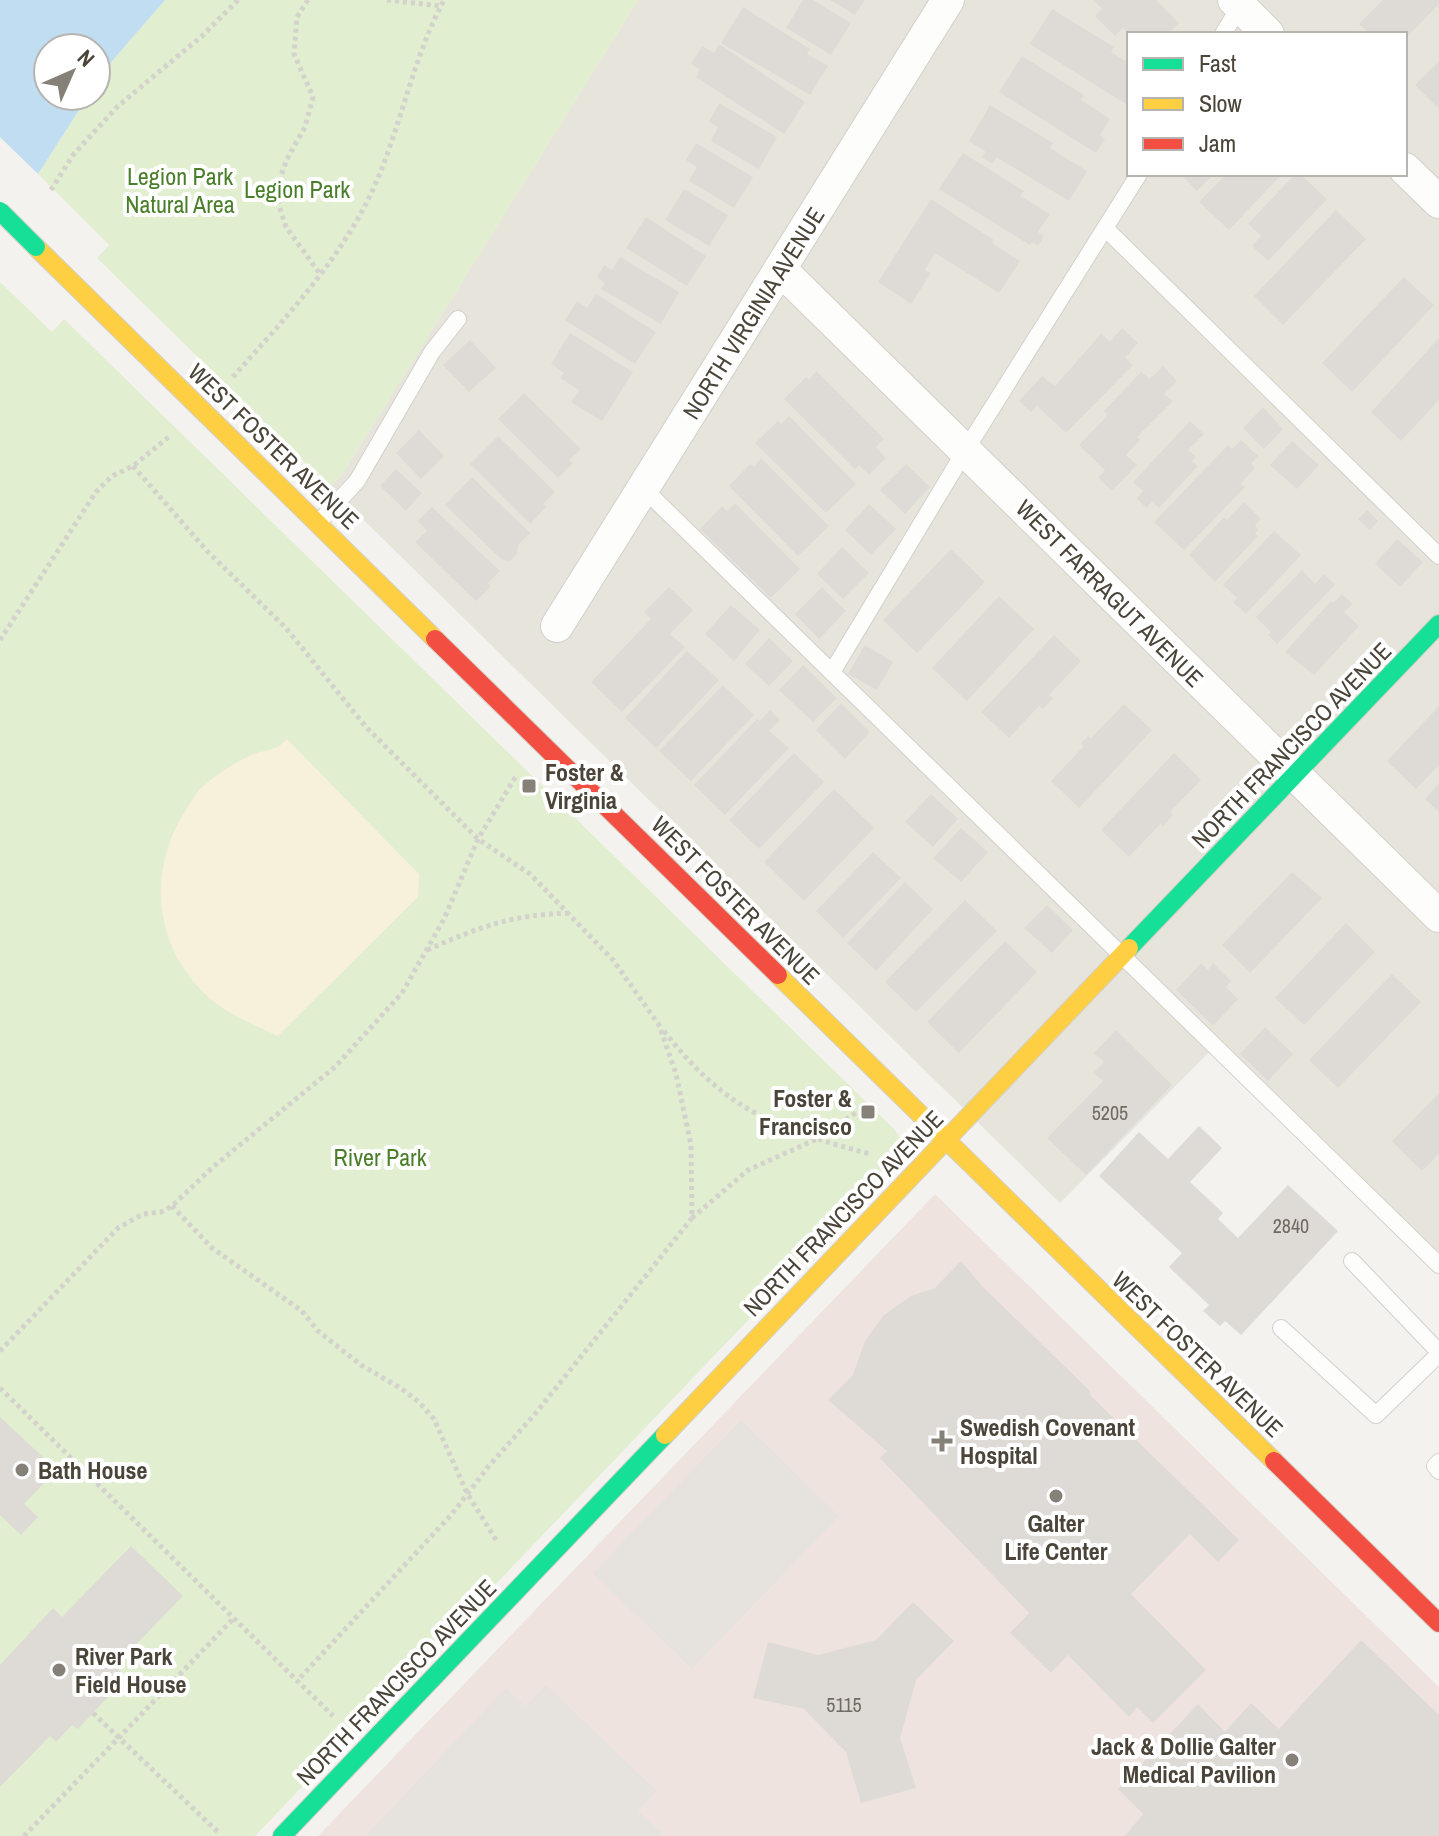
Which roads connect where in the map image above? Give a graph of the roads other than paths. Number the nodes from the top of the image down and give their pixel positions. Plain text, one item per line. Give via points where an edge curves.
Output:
1 (948, 0) edge
2 (1237, 3) edge
3 (1224, 32) edge
4 (1266, 32) edge
5 (1407, 171) edge
6 (1138, 176) edge
7 (1439, 202) edge
8 (0, 211) edge
9 (1106, 229) junction
10 (781, 270) junction
11 (458, 319) dead end
12 (965, 451) junction
13 (643, 488) junction
14 (318, 524) junction
15 (1439, 556) edge
16 (1439, 624) edge
17 (557, 626) dead end
18 (832, 672) junction
19 (1295, 775) junction
20 (1439, 916) edge
21 (1123, 956) junction
22 (946, 1141) junction
23 (1352, 1261) dead end
24 (1439, 1265) edge
25 (1281, 1328) dead end
26 (1439, 1353) edge
27 (1439, 1462) edge
28 (1439, 1471) edge
29 (1439, 1623) edge
30 (282, 1836) edge

1 - 10 street, NORTH VIRGINIA AVENUE
2 - 3 lane
2 - 4 street
5 - 7 street
6 - 9 lane
8 - 14 main road, WEST FOSTER AVENUE, bridge
9 - 12 lane
9 - 15 lane
10 - 12 street, WEST FARRAGUT AVENUE
10 - 13 street, NORTH VIRGINIA AVENUE
11 - 14 lane via 432,352 357,481
12 - 18 lane
12 - 19 street, WEST FARRAGUT AVENUE
13 - 17 street, NORTH VIRGINIA AVENUE
13 - 18 lane
14 - 22 main road, WEST FOSTER AVENUE
16 - 19 main road, NORTH FRANCISCO AVENUE
18 - 21 lane
19 - 20 street, WEST FARRAGUT AVENUE
19 - 21 main road, NORTH FRANCISCO AVENUE
21 - 22 main road, NORTH FRANCISCO AVENUE
21 - 24 lane
22 - 29 main road, WEST FOSTER AVENUE
22 - 30 main road, NORTH FRANCISCO AVENUE
23 - 26 lane
25 - 26 lane via 1376,1415
27 - 28 lane

